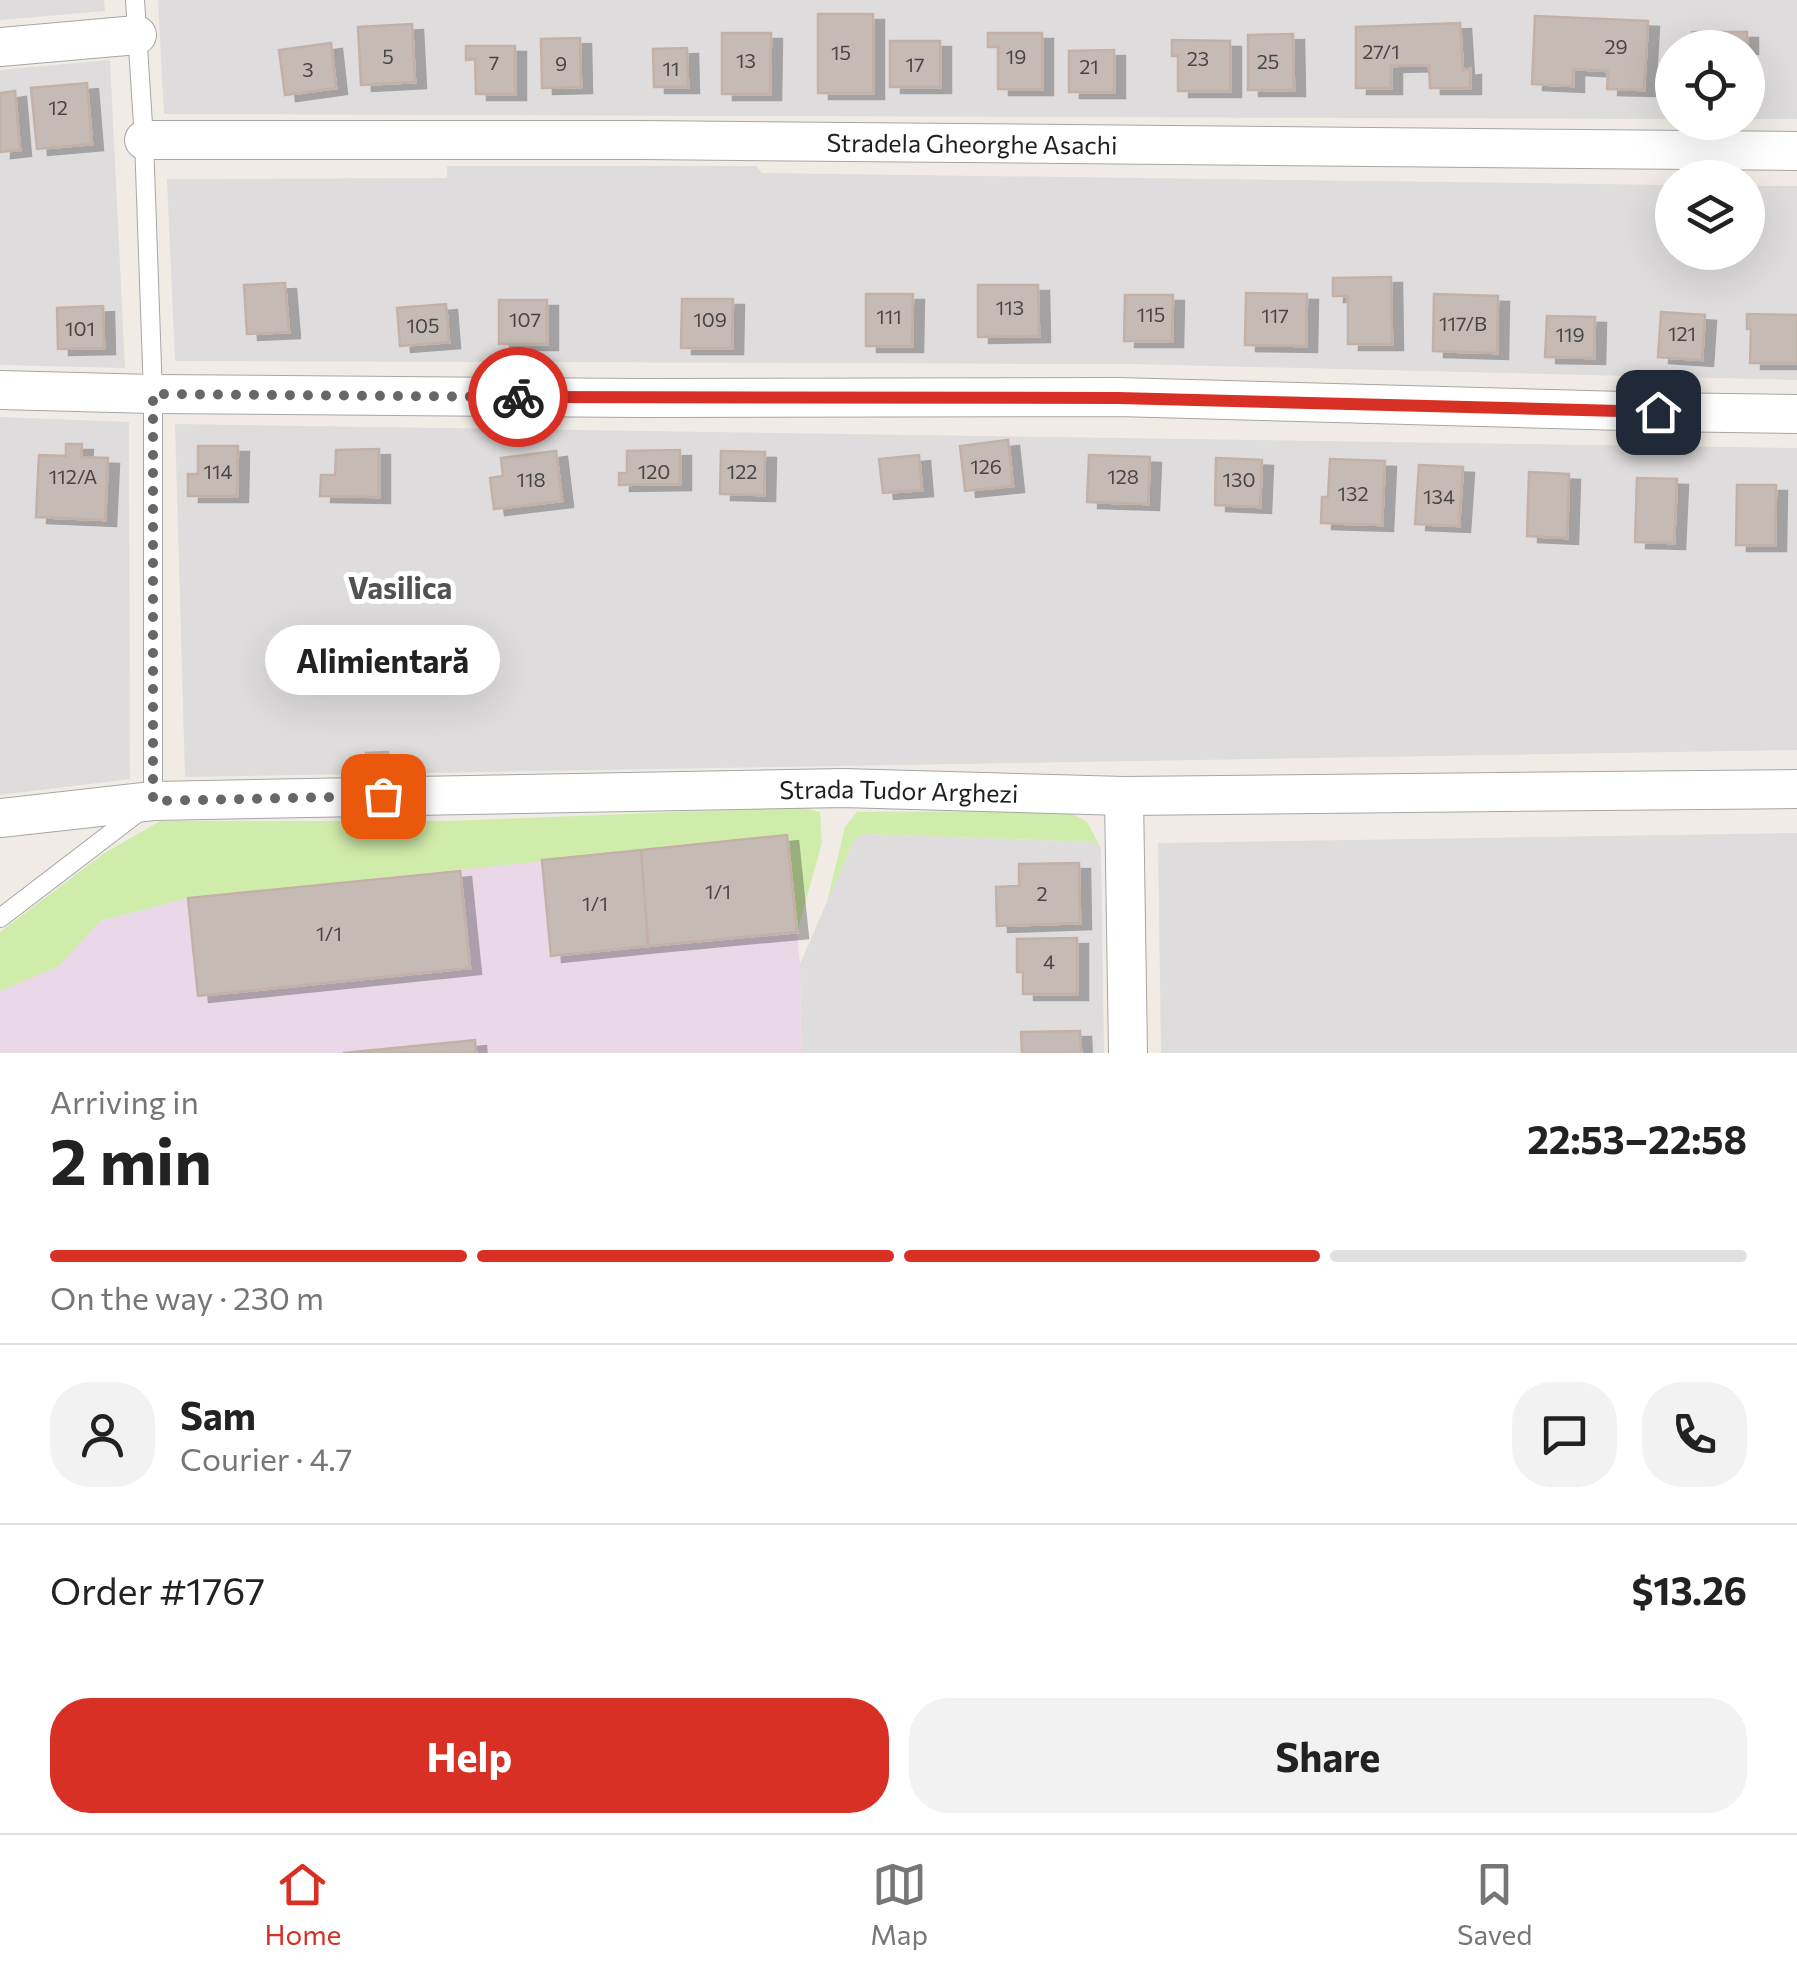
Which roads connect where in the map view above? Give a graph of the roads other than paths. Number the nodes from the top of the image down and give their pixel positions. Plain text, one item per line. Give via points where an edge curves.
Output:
1 (136, 18) edge
2 (0, 47) edge
3 (144, 140) junction
4 (1797, 151) edge
5 (0, 390) edge
6 (153, 394) junction
7 (1797, 414) edge
8 (1797, 788) edge
9 (1124, 796) junction
10 (153, 801) junction
11 (0, 818) edge
12 (0, 918) edge
13 (1128, 1053) edge

1 - 2 street
1 - 3 lane
3 - 4 street, Stradela Gheorghe Asachi
3 - 6 lane
5 - 6 street
6 - 7 street via 1118,398
6 - 10 lane
8 - 9 street, Strada Tudor Arghezi
9 - 10 street, Strada Tudor Arghezi via 842,788
9 - 13 street
10 - 11 street, Strada Tudor Arghezi
10 - 12 lane

